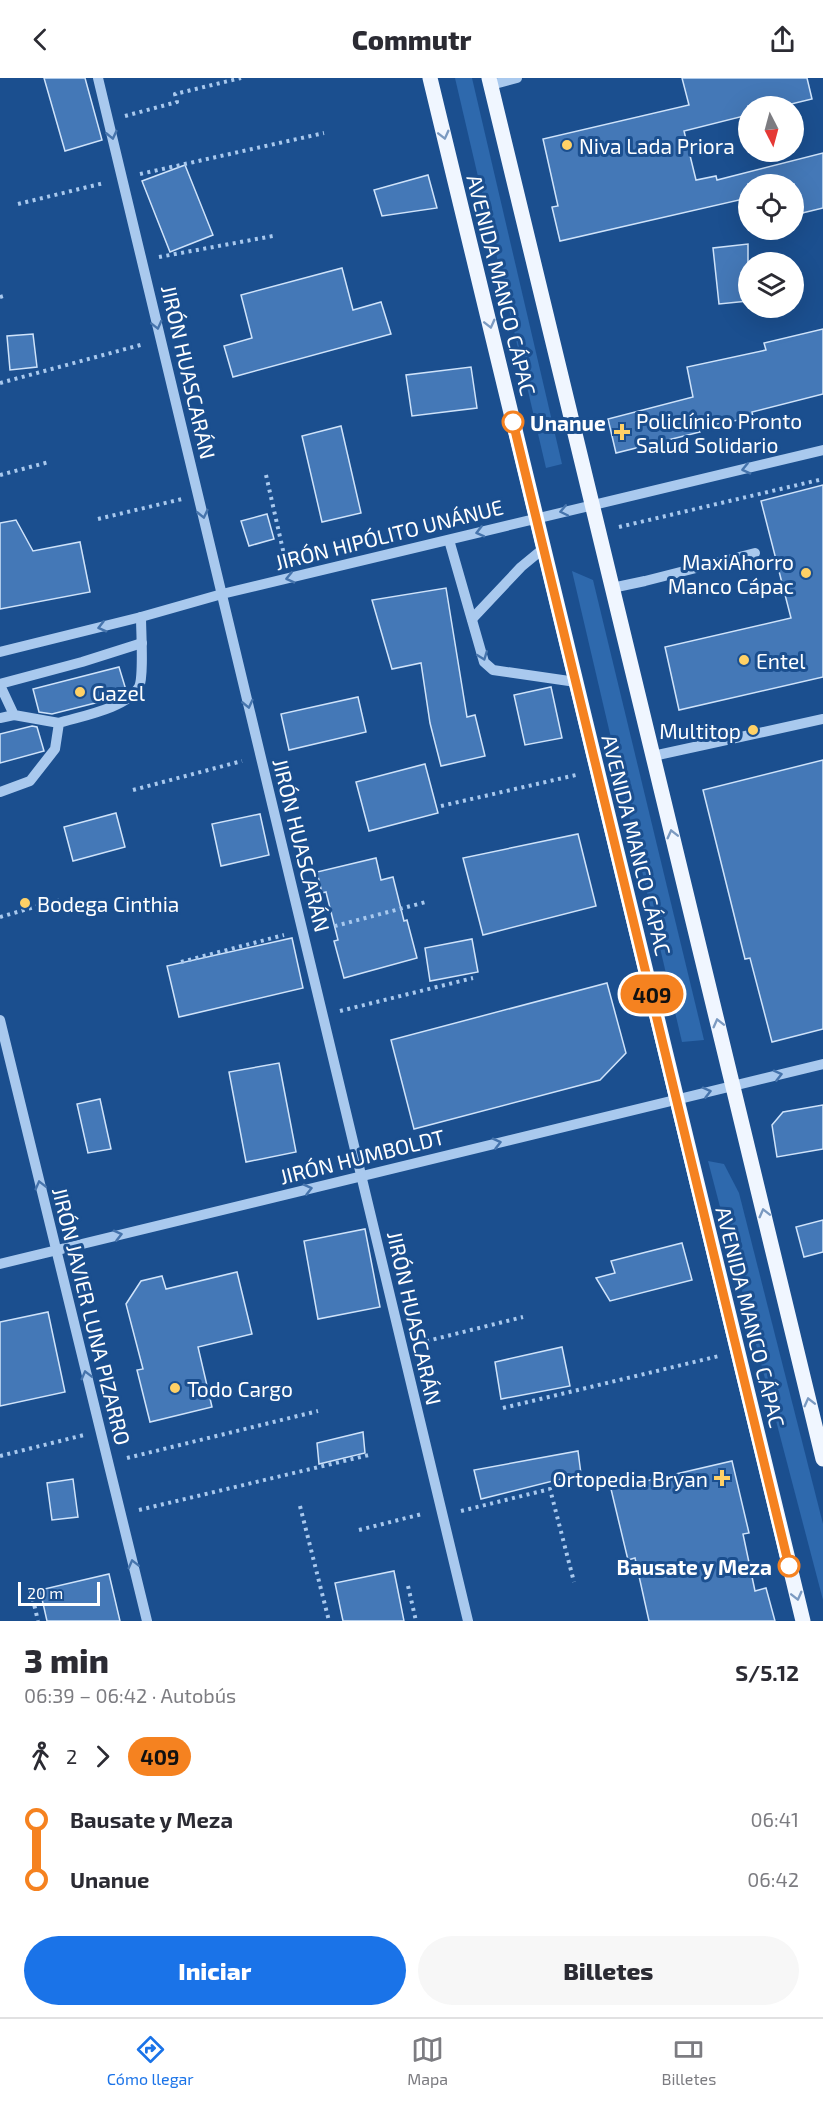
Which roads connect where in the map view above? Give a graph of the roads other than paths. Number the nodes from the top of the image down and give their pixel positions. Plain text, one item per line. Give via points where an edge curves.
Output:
1 (98, 78) edge
2 (430, 78) edge
3 (518, 78) edge
4 (490, 82) edge
5 (823, 450) edge
6 (592, 505) junction
7 (537, 518) junction
8 (449, 540) junction
9 (544, 548) junction
10 (755, 553) dead end
11 (612, 588) junction
12 (222, 594) junction
13 (141, 617) junction
14 (472, 620) junction
15 (142, 643) junction
16 (0, 652) edge
17 (576, 682) junction
18 (0, 684) edge
19 (14, 715) junction
20 (0, 718) edge
21 (823, 718) edge
22 (59, 723) junction
23 (653, 756) junction
24 (0, 792) edge
25 (0, 1020) edge
26 (823, 1064) edge
27 (733, 1086) junction
28 (677, 1099) junction
29 (361, 1176) junction
30 (56, 1250) junction
31 (0, 1264) edge
32 (823, 1459) edge
33 (147, 1621) edge
34 (468, 1621) edge
35 (803, 1621) edge

1 -> 12 street, JIRÓN HUASCARÁN
2 -> 7 main road, AVENIDA MANCO CÁPAC
3 - 4 street
4 - 6 main road, AVENIDA MANCO CÁPAC
5 -> 6 street, JIRÓN HIPÓLITO UNÁNUE
6 -> 7 street, JIRÓN HIPÓLITO UNÁNUE
6 - 11 main road, AVENIDA MANCO CÁPAC
7 -> 8 street, JIRÓN HIPÓLITO UNÁNUE
7 - 9 main road, AVENIDA MANCO CÁPAC
8 -> 12 street, JIRÓN HIPÓLITO UNÁNUE
8 - 14 street
9 - 14 street
9 - 17 main road, AVENIDA MANCO CÁPAC
10 - 11 street
11 - 23 main road, AVENIDA MANCO CÁPAC
12 - 13 street, JIRÓN HIPÓLITO UNÁNUE
12 -> 29 street, JIRÓN HUASCARÁN
13 - 15 street
13 -> 16 street, JIRÓN HIPÓLITO UNÁNUE
14 -> 17 street via 484,662 493,670
15 - 18 street
15 - 22 street via 140,685 132,696
17 - 28 main road, AVENIDA MANCO CÁPAC
18 - 19 street
19 - 20 street
19 - 22 street
21 - 23 street
22 - 24 street via 55,749 30,781
27 -> 23 main road, AVENIDA MANCO CÁPAC
30 -> 25 street, JIRÓN JAVIER LUNA PIZARRO
27 -> 26 street, JIRÓN HUMBOLDT
28 -> 27 street, JIRÓN HUMBOLDT
32 -> 27 main road, AVENIDA MANCO CÁPAC
29 -> 28 street, JIRÓN HUMBOLDT
28 -> 35 main road, AVENIDA MANCO CÁPAC
30 -> 29 street, JIRÓN HUMBOLDT
29 - 34 street, JIRÓN HUASCARÁN
30 - 31 street, JIRÓN HUMBOLDT
33 -> 30 street, JIRÓN JAVIER LUNA PIZARRO

